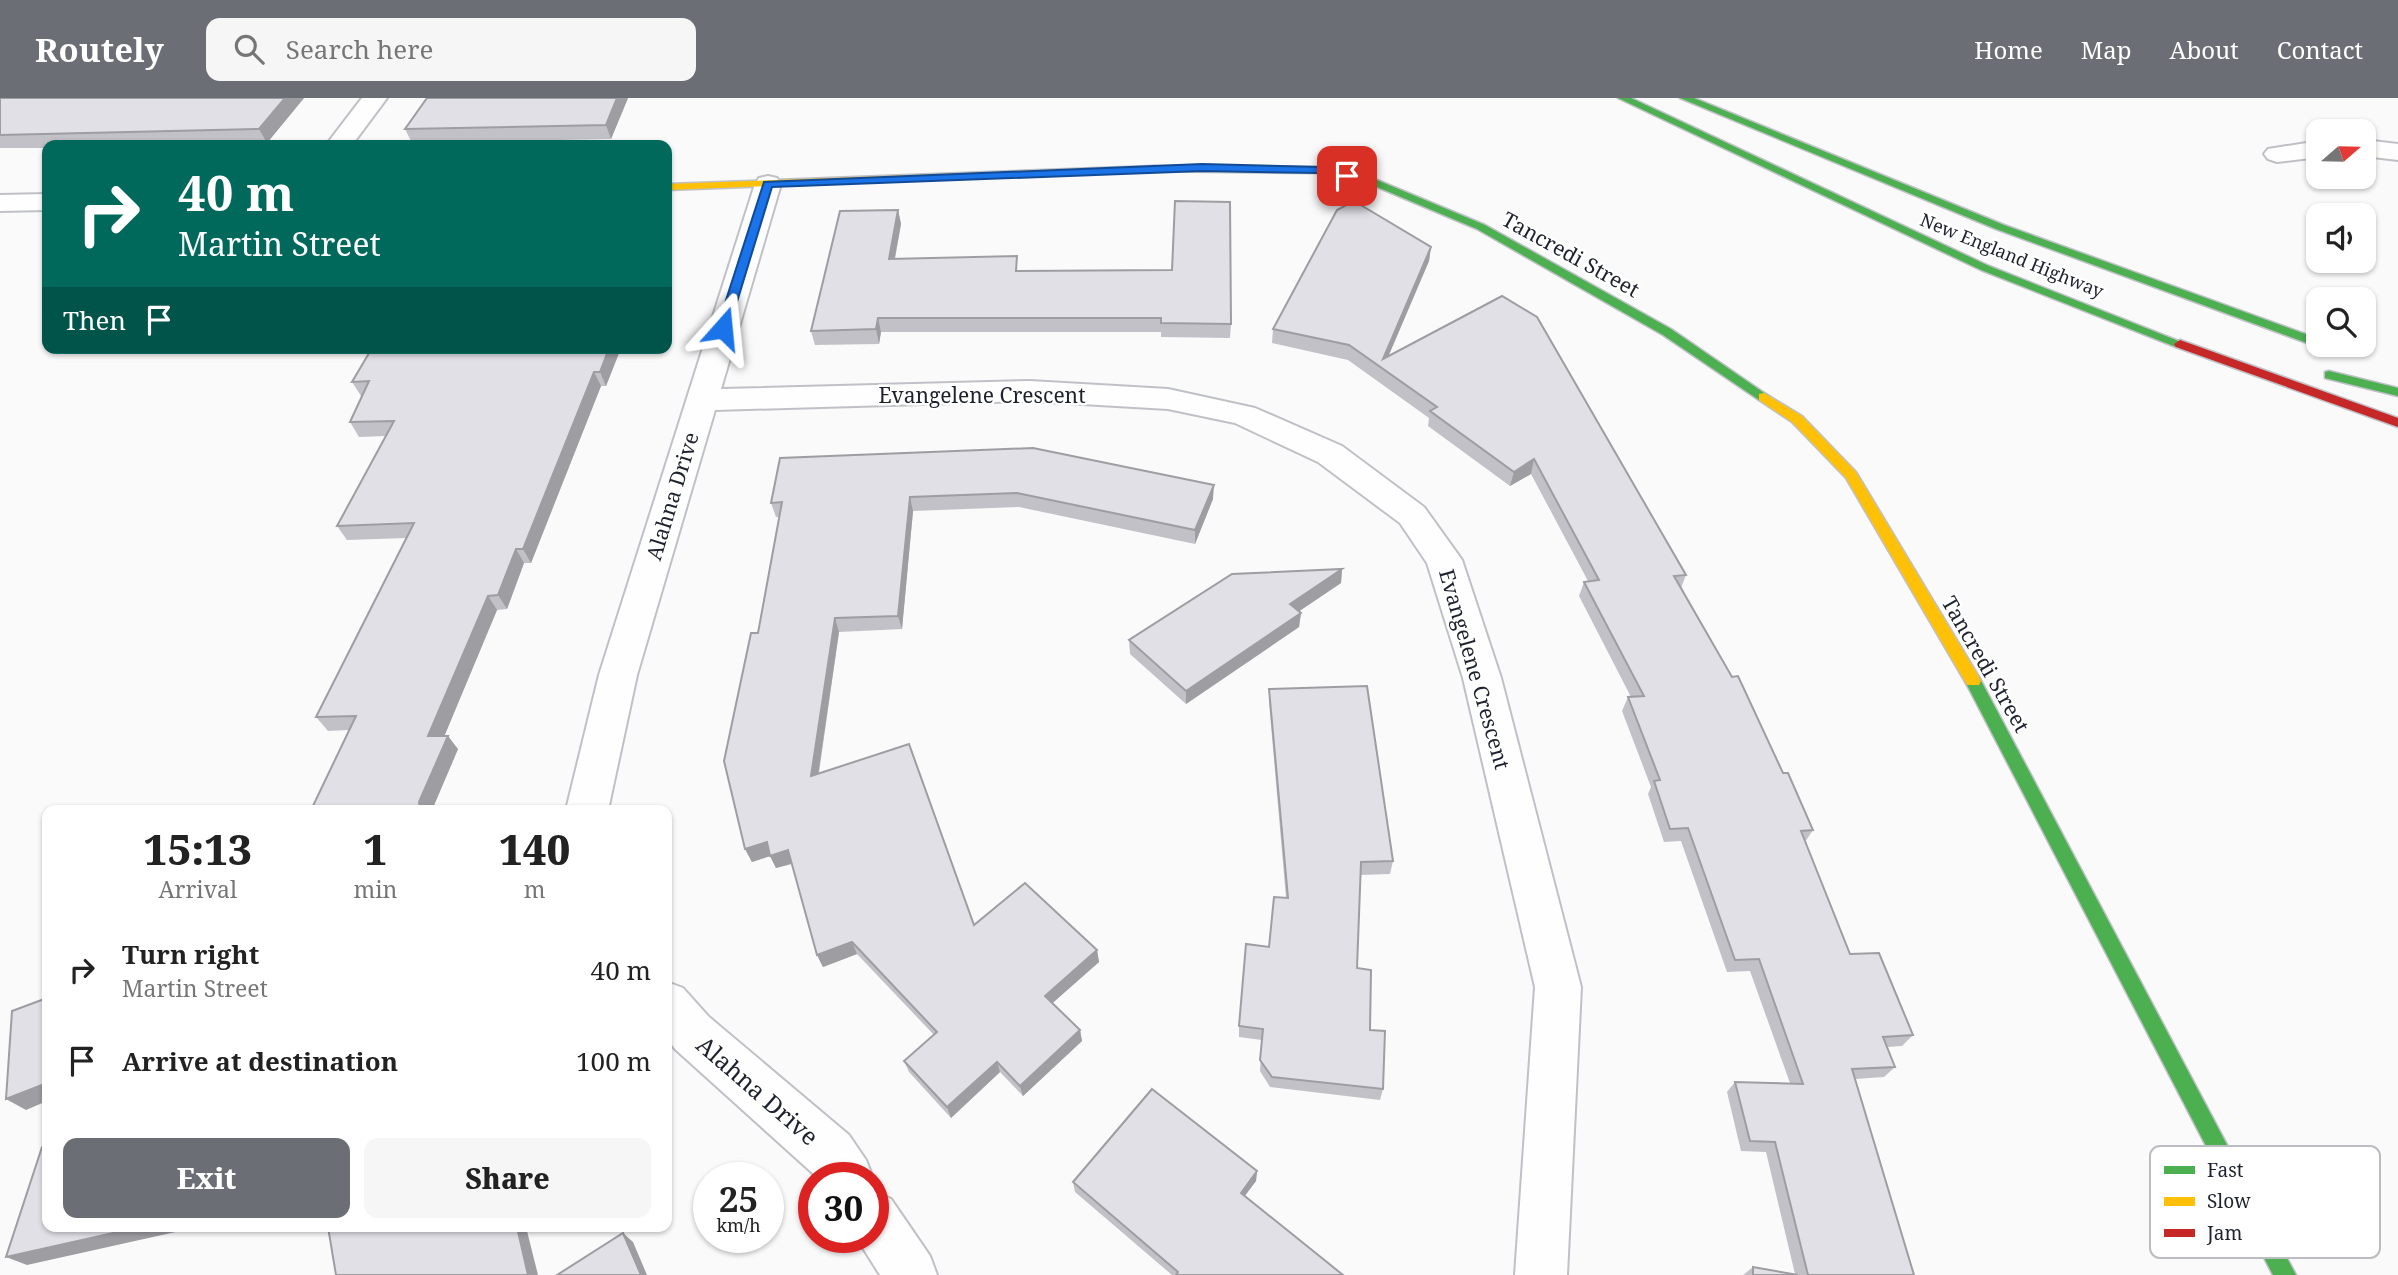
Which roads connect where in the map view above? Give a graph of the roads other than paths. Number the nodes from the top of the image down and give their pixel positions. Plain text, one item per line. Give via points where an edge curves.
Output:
1 (376, 98) edge
2 (1623, 98) edge
3 (1685, 98) edge
4 (344, 140) edge
5 (2376, 149) edge
6 (2306, 151) edge
7 (2398, 152) edge
8 (2277, 154) dead end
9 (768, 184) junction
10 (672, 187) edge
11 (1837, 201) junction
12 (42, 202) edge
13 (0, 203) edge
14 (1984, 249) dead end
15 (2021, 264) dead end
16 (2096, 293) dead end
17 (2306, 339) edge
18 (2312, 369) dead end
19 (2398, 393) edge
20 (701, 400) junction
21 (2398, 423) edge
22 (588, 805) edge
23 (672, 1009) edge
24 (2218, 1146) edge
25 (837, 1162) edge
26 (889, 1241) edge
27 (2277, 1258) edge
28 (911, 1275) edge
29 (1541, 1275) edge
30 (2286, 1275) edge

1 - 4 street
2 - 11 main road, New England Highway
3 - 17 main road, New England Highway via 1827,161
5 - 7 street
6 - 8 street
9 - 10 main road, Tancredi Street
9 - 20 street, Alahna Drive
9 - 24 main road, Tancredi Street via 1202,167 1320,170 1373,182 1480,227 1667,332 1797,419 1851,475 1990,710
11 - 14 main road via 1935,229
11 - 21 main road, New England Highway via 1985,268
12 - 13 street
15 - 16 main road
18 - 19 main road
20 - 22 street, Alahna Drive via 618,675
20 - 29 street, Evangelene Crescent via 1030,391 1168,399 1244,415 1330,454 1412,515 1444,560 1482,678 1559,987
23 - 25 street, Alahna Drive via 692,1033
26 - 28 street
27 - 30 main road, Tancredi Street

